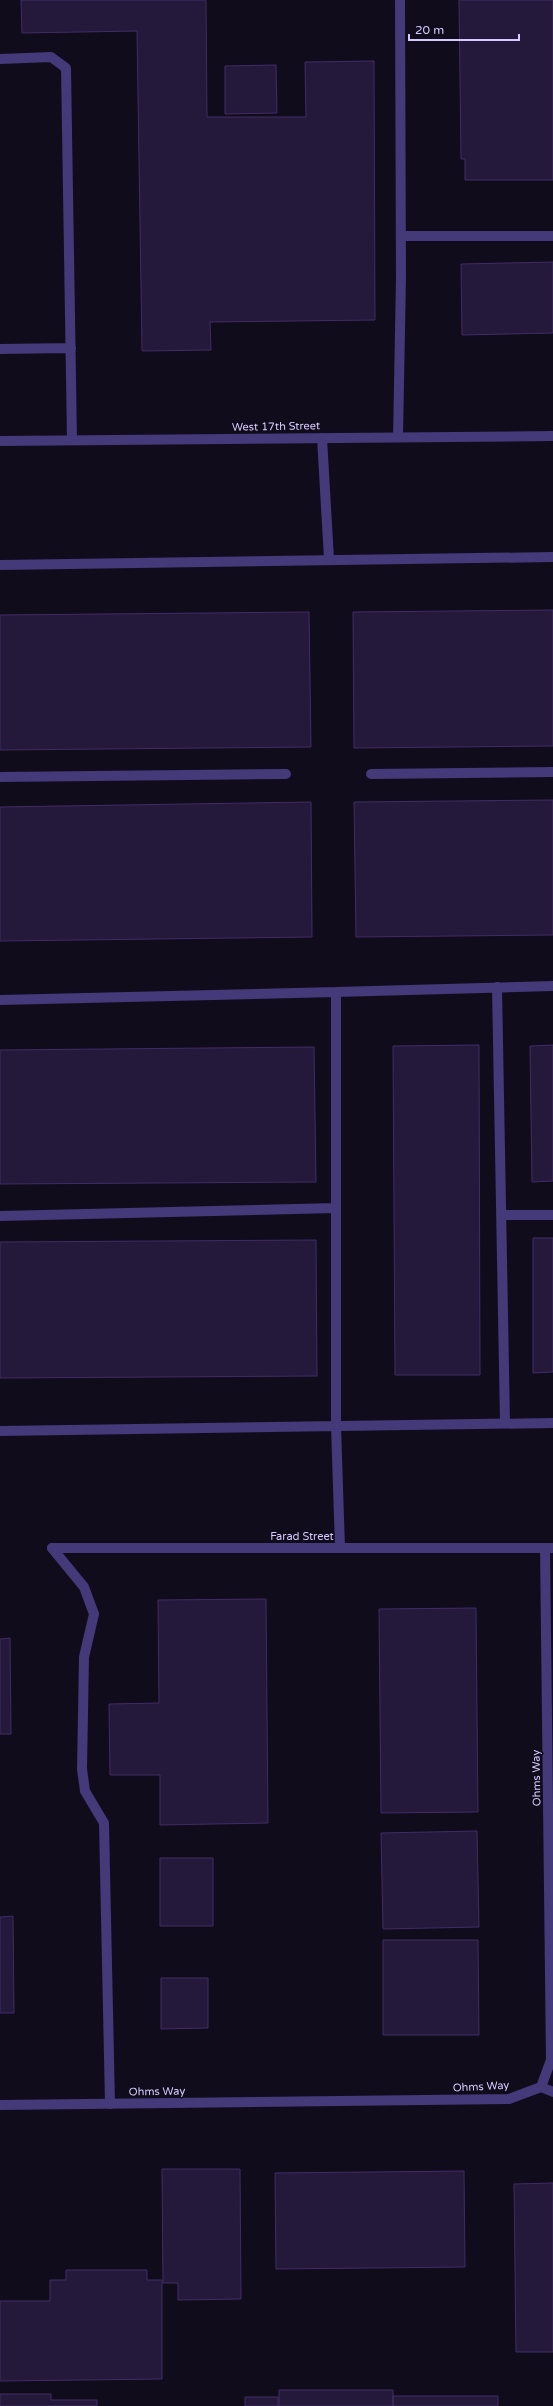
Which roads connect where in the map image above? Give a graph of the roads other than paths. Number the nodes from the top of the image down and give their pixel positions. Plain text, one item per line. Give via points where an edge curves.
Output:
1 (400, 0) edge
2 (0, 59) edge
3 (401, 236) junction
4 (553, 236) edge
5 (71, 348) junction
6 (0, 349) edge
7 (553, 436) edge
8 (398, 437) junction
9 (322, 438) junction
10 (72, 440) junction
11 (0, 441) edge
12 (553, 557) edge
13 (329, 559) junction
14 (0, 565) edge
15 (553, 772) edge
16 (286, 774) dead end
17 (371, 774) dead end
18 (0, 777) edge
19 (553, 986) edge
20 (497, 987) junction
21 (336, 992) junction
22 (0, 1000) edge
23 (336, 1208) junction
24 (502, 1215) junction
25 (553, 1215) edge
26 (0, 1216) edge
27 (505, 1423) junction
28 (553, 1423) edge
29 (336, 1426) junction
30 (0, 1431) edge
31 (340, 1548) junction
32 (549, 1548) edge
33 (549, 1637) edge
34 (550, 1729) edge
35 (551, 1877) edge
36 (541, 2087) junction
37 (553, 2092) edge
38 (110, 2104) junction
39 (0, 2105) edge

1 - 3 street
2 - 5 street via 51,57 66,68
3 - 4 street
3 - 8 street
5 - 6 street
5 - 10 street
7 - 8 street, West 17th Street
8 - 9 street, West 17th Street
9 - 10 street, West 17th Street
9 - 13 street
10 - 11 street, West 17th Street
12 - 13 street
13 - 14 street
15 - 17 street
16 - 18 street
19 - 20 street
20 - 21 street
20 - 24 street
21 - 22 street
21 - 23 street
23 - 26 street
23 - 29 street
24 - 25 street
24 - 27 street
27 - 28 street
27 - 29 street
29 - 30 street
29 - 31 street
31 - 32 street, Farad Street
31 - 38 street, Farad Street via 52,1548 84,1587 94,1614 84,1657 82,1769 85,1792 104,1823
32 - 33 street, Ohms Way
33 - 34 street, Ohms Way
34 - 35 street, Ohms Way
35 - 36 street, Ohms Way via 551,2060
36 - 37 street
36 - 38 street, Ohms Way via 509,2099
38 - 39 street, Ohms Way

